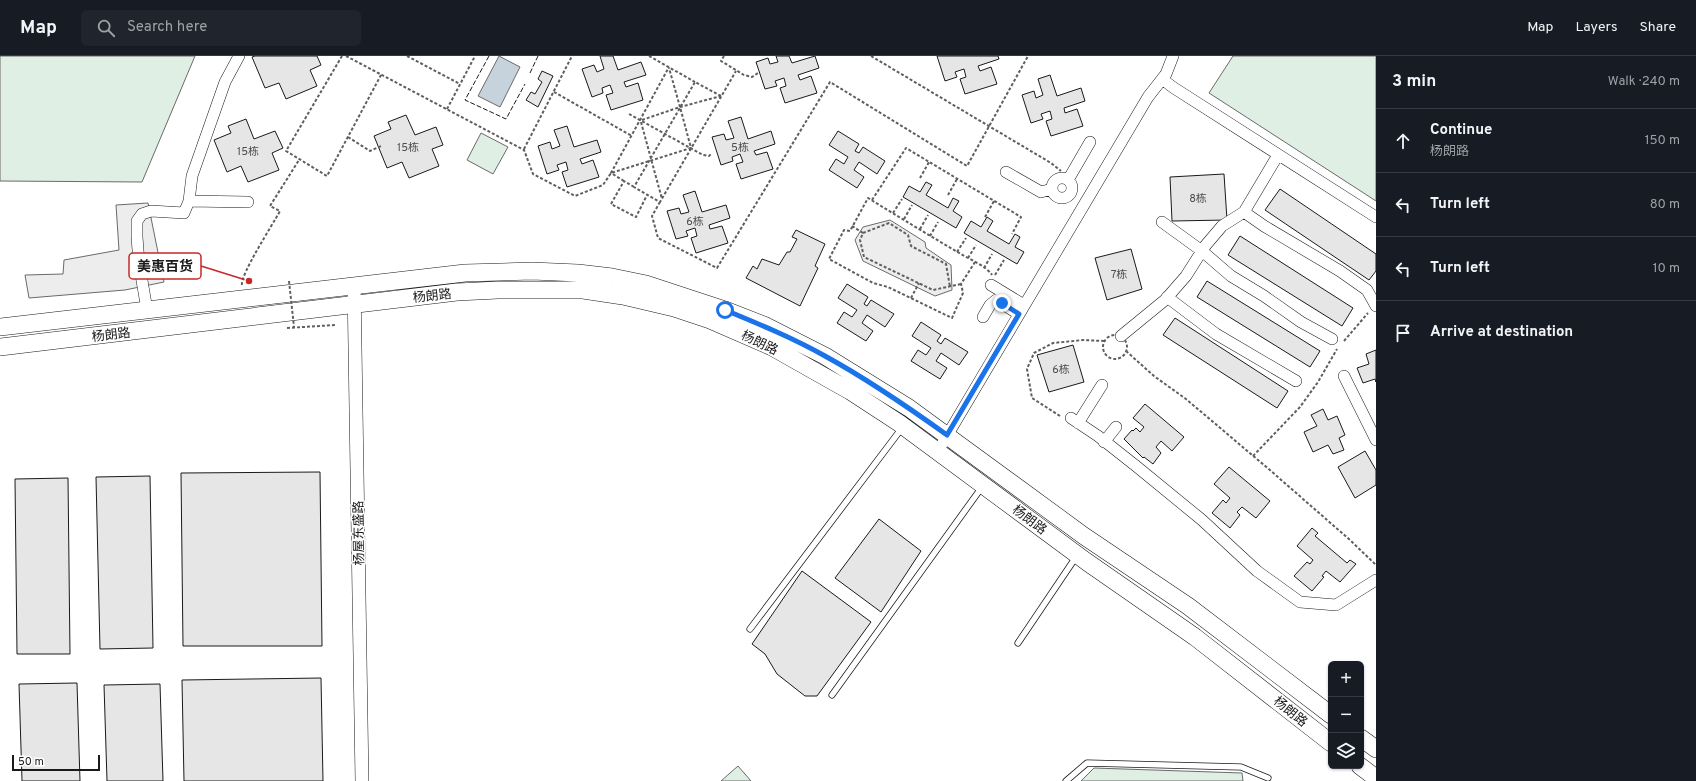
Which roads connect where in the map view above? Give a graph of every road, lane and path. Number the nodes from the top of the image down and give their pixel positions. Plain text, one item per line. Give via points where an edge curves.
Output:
1 (239, 56) edge
2 (342, 56) edge
3 (346, 56) edge
4 (407, 56) edge
5 (476, 56) edge
6 (572, 56) edge
7 (649, 56) edge
8 (724, 56) edge
9 (870, 56) edge
10 (1028, 56) edge
11 (1173, 56) edge
12 (669, 68) junction
13 (736, 70) junction
14 (758, 73) dead end
15 (381, 75) junction
16 (1162, 79) junction
17 (695, 82) junction
18 (460, 84) junction
19 (554, 92) junction
20 (721, 96) junction
21 (680, 107) junction
22 (446, 109) junction
23 (629, 114) dead end
24 (641, 121) junction
25 (989, 126) junction
26 (665, 134) junction
27 (632, 136) junction
28 (348, 138) junction
29 (1090, 142) dead end
30 (381, 146) dead end
31 (691, 148) junction
32 (524, 150) junction
33 (712, 154) dead end
34 (1278, 155) junction
35 (299, 160) junction
36 (651, 160) junction
37 (929, 162) junction
38 (1006, 172) dead end
39 (611, 173) junction
40 (920, 178) dead end
41 (957, 179) junction
42 (1067, 179) junction
43 (624, 181) junction
44 (634, 187) junction
45 (1052, 189) junction
46 (1071, 192) junction
47 (647, 195) junction
48 (948, 195) dead end
49 (902, 199) dead end
50 (872, 200) junction
51 (189, 201) junction
52 (661, 201) junction
53 (994, 201) junction
54 (1086, 201) junction
55 (248, 202) dead end
56 (912, 206) dead end
57 (1244, 212) junction
58 (893, 213) junction
59 (928, 215) dead end
60 (985, 217) dead end
61 (1376, 217) edge
62 (904, 219) junction
63 (938, 222) dead end
64 (1162, 222) dead end
65 (852, 226) junction
66 (920, 229) junction
67 (863, 233) junction
68 (1012, 234) dead end
69 (930, 236) junction
70 (966, 238) dead end
71 (976, 245) dead end
72 (1202, 251) junction
73 (957, 252) junction
74 (992, 254) dead end
75 (968, 258) junction
76 (1004, 260) dead end
77 (975, 262) junction
78 (984, 268) junction
79 (289, 281) dead end
80 (919, 283) junction
81 (962, 284) junction
82 (354, 285) junction
83 (991, 285) dead end
84 (950, 287) junction
85 (1167, 297) junction
86 (244, 298) junction
87 (911, 298) junction
88 (355, 304) junction
89 (1376, 305) edge
90 (1022, 309) junction
91 (147, 310) junction
92 (983, 317) dead end
93 (335, 325) dead end
94 (0, 327) edge
95 (294, 328) junction
96 (280, 329) dead end
97 (1121, 336) dead end
98 (1104, 341) dead end
99 (1343, 342) dead end
100 (1335, 343) joint
101 (0, 347) edge
102 (1126, 351) dead end
103 (1344, 376) dead end
104 (1296, 380) dead end
105 (1102, 385) dead end
106 (1074, 421) junction
107 (903, 426) junction
108 (1116, 427) dead end
109 (947, 435) junction
110 (1376, 440) edge
111 (1104, 442) junction
112 (938, 451) junction
113 (1253, 456) junction
114 (984, 485) junction
115 (1078, 555) junction
116 (1376, 565) edge
117 (1376, 580) edge
118 (750, 629) dead end
119 (1018, 643) dead end
120 (832, 695) dead end
121 (1328, 713) edge
122 (1364, 740) edge
123 (1328, 741) edge
124 (1376, 749) edge
125 (1364, 769) edge
126 (1376, 778) edge
127 (1268, 780) edge
128 (362, 781) edge
129 (1066, 781) edge

1 - 51 street via 225,82 192,176
2 - 35 path via 286,151
3 - 15 path
4 - 18 path
5 - 18 path
6 - 19 path
7 - 12 path
8 - 13 path via 721,61
9 - 25 path
10 - 25 path
11 - 16 street
12 - 17 path
12 - 21 path
12 - 24 path
13 - 14 path via 752,77
13 - 20 path
15 - 22 path
15 - 28 path
16 - 34 street
16 - 54 street via 1148,97
17 - 20 path
17 - 21 path
18 - 22 path
19 - 27 path
19 - 32 path
20 - 21 path
20 - 31 path
21 - 24 path
21 - 26 path
21 - 31 path
22 - 32 path
23 - 24 path
24 - 26 path
24 - 27 path
24 - 36 path
25 - 42 path via 1051,164 1064,173
25 - 52 path via 967,166 830,82 717,268 658,238 652,216
26 - 31 path
26 - 36 path
27 - 39 path
28 - 30 path via 370,151
28 - 35 path via 327,176
29 - 42 street
31 - 33 path via 703,155
31 - 36 path
31 - 52 path
32 - 39 path via 533,174 575,196 603,185
34 - 57 street
34 - 61 street
35 - 86 path via 270,206 280,211 241,281
36 - 39 path
36 - 44 path
36 - 52 path
37 - 40 path
37 - 41 path
37 - 50 path via 906,148
38 - 45 street via 1041,192
39 - 43 path
41 - 48 path
41 - 53 path
42 - 45 street via 1056,180
42 - 46 street via 1072,186
43 - 44 path
43 - 47 path via 611,204 636,217
44 - 47 path
45 - 46 street via 1060,198
46 - 54 street
47 - 52 path
49 - 58 path
50 - 58 path
50 - 65 path via 868,198
51 - 55 street
51 - 91 street via 184,213 151,211 142,214 137,221 139,263
53 - 60 path
53 - 68 path via 1021,217
54 - 90 street
56 - 62 path
57 - 72 street via 1222,226
57 - 89 street via 1340,271 1366,290
58 - 62 path
59 - 66 path
62 - 66 path
63 - 69 path
64 - 72 street
65 - 67 path
65 - 87 path via 850,231 844,230 829,259 873,283
66 - 69 path
67 - 80 path via 860,240 864,257
67 - 84 path via 888,223 908,235 911,246 946,264
69 - 73 path
70 - 73 path
71 - 75 path
72 - 85 street via 1186,276
72 - 100 street via 1231,276
73 - 75 path
74 - 78 path
75 - 77 path
76 - 78 path via 994,277
77 - 78 path
77 - 81 path
79 - 95 path, bridge
80 - 84 path via 933,290
80 - 87 path
81 - 84 path
81 - 87 path via 963,294 952,318
82 - 86 main road, 杨朗路
82 - 88 street, 杨屋东盛路
82 - 109 main road, 杨朗路 via 465,273 532,271 578,273 646,284 766,326 818,352 886,393
83 - 90 street
85 - 97 street
85 - 104 street via 1216,334
86 - 91 main road, 杨朗路
88 - 101 main road, 杨朗路
88 - 107 main road, 杨朗路 via 457,292 498,290 583,290 624,296 674,308 742,333 812,368
88 - 128 street, 杨屋东盛路
89 - 99 path
90 - 92 street via 996,300 990,304
90 - 109 street
91 - 94 main road, 杨朗路
93 - 95 path
95 - 96 path
98 - 106 path via 1053,343 1034,353 1027,369 1032,398 1057,415
100 - 113 path via 1318,382 1300,407
102 - 113 path
103 - 110 street
105 - 106 street
106 - 111 street
107 - 112 main road, 杨朗路
107 - 118 lane
108 - 111 street
109 - 112 street
109 - 121 main road, 杨朗路 via 1084,536 1188,606
111 - 117 street via 1202,520 1257,572 1300,602 1336,605
112 - 114 main road, 杨朗路
113 - 116 path
114 - 115 main road, 杨朗路
114 - 120 lane
115 - 119 lane
115 - 123 main road, 杨朗路 via 1195,636
122 - 124 main road
125 - 126 main road
127 - 129 lane via 1241,767 1087,763

